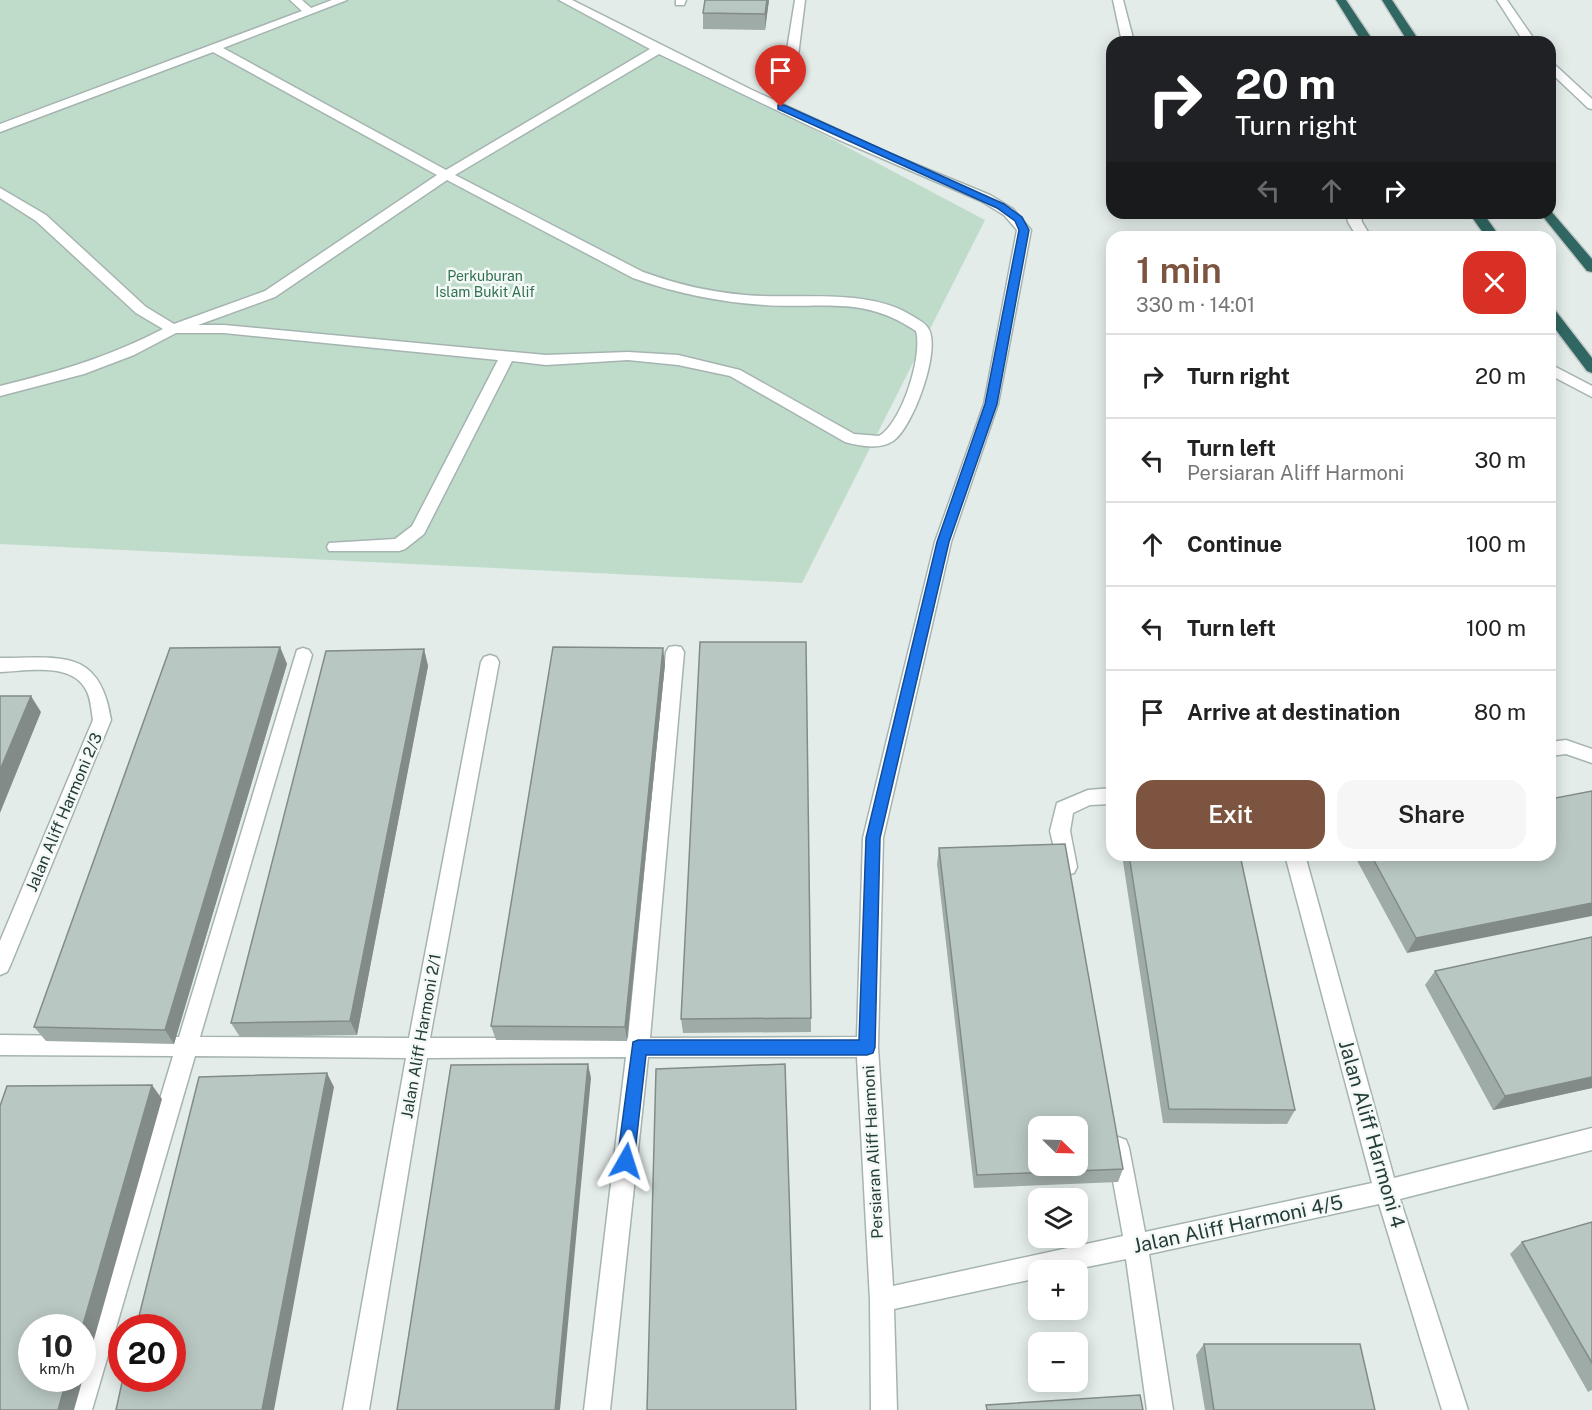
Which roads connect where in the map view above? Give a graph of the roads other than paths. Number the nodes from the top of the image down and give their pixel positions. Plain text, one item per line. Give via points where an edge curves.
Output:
1 (295, 0) edge
2 (342, 0) edge
3 (564, 0) edge
4 (800, 0) edge
5 (1118, 0) edge
6 (1341, 0) edge
7 (1386, 0) edge
8 (1502, 0) edge
9 (310, 12) junction
10 (1127, 36) edge
11 (1364, 36) edge
12 (1410, 36) edge
13 (1526, 36) edge
14 (214, 48) junction
15 (657, 50) junction
16 (792, 56) dead end
17 (1556, 72) edge
18 (1592, 105) edge
19 (0, 128) edge
20 (446, 175) junction
21 (0, 192) edge
22 (1552, 219) edge
23 (1592, 268) edge
24 (1556, 321) edge
25 (173, 329) junction
26 (507, 356) junction
27 (1592, 368) edge
28 (1556, 372) edge
29 (0, 391) edge
30 (1592, 392) edge
31 (335, 547) dead end
32 (675, 652) dead end
33 (303, 655) dead end
34 (490, 662) dead end
35 (0, 665) edge
36 (1556, 748) edge
37 (1592, 756) edge
38 (1106, 796) edge
39 (1297, 861) edge
40 (1071, 888) edge
41 (0, 966) edge
42 (0, 1045) edge
43 (185, 1046) junction
44 (638, 1047) junction
45 (867, 1047) junction
46 (418, 1048) junction
47 (1115, 1131) edge
48 (1592, 1139) edge
49 (1386, 1191) junction
50 (1136, 1246) junction
51 (882, 1300) junction
52 (79, 1410) edge
53 (356, 1410) edge
54 (597, 1410) edge
55 (884, 1410) edge
56 (1160, 1410) edge
57 (1455, 1410) edge

1 - 9 street
2 - 9 street
3 - 15 street, Persiaran Aliff Harmoni
4 - 16 street
5 - 10 street
6 - 11 highway
7 - 12 highway
8 - 13 street
9 - 14 street
14 - 19 street
14 - 20 street
15 - 20 street
15 - 45 street, Persiaran Aliff Harmoni via 1000,206 1019,219 1024,230 991,404 943,542 873,838
17 - 18 street
20 - 25 street via 270,294
20 - 26 street via 664,285 693,293 781,302 881,305 905,315 922,329 925,345 898,429 887,438 871,442 850,438 735,373 723,370 678,360 628,356 546,360
21 - 25 street via 41,218 141,310
22 - 23 highway
24 - 27 highway
25 - 26 street via 224,329
25 - 29 street via 129,352 79,371
26 - 31 street via 418,530 399,545
28 - 30 street
32 - 44 street
33 - 43 street
34 - 46 street, Jalan Aliff Harmoni 2/1
35 - 41 street, Jalan Aliff Harmoni 2/3 via 72,666 87,674 101,702 102,720
36 - 37 street via 1566,747
38 - 40 street via 1088,798 1064,808 1060,831
39 - 49 street, Jalan Aliff Harmoni 4
42 - 43 street
43 - 46 street
43 - 52 street
44 - 45 street
44 - 46 street
44 - 54 street
45 - 51 street, Persiaran Aliff Harmoni
46 - 53 street, Jalan Aliff Harmoni 2/1
47 - 50 street
48 - 49 street, Jalan Aliff Harmoni 4/5
49 - 50 street, Jalan Aliff Harmoni 4/5
49 - 57 street, Jalan Aliff Harmoni 4
50 - 51 street, Jalan Aliff Harmoni 4/5
50 - 56 street
51 - 55 street, Persiaran Aliff Harmoni

